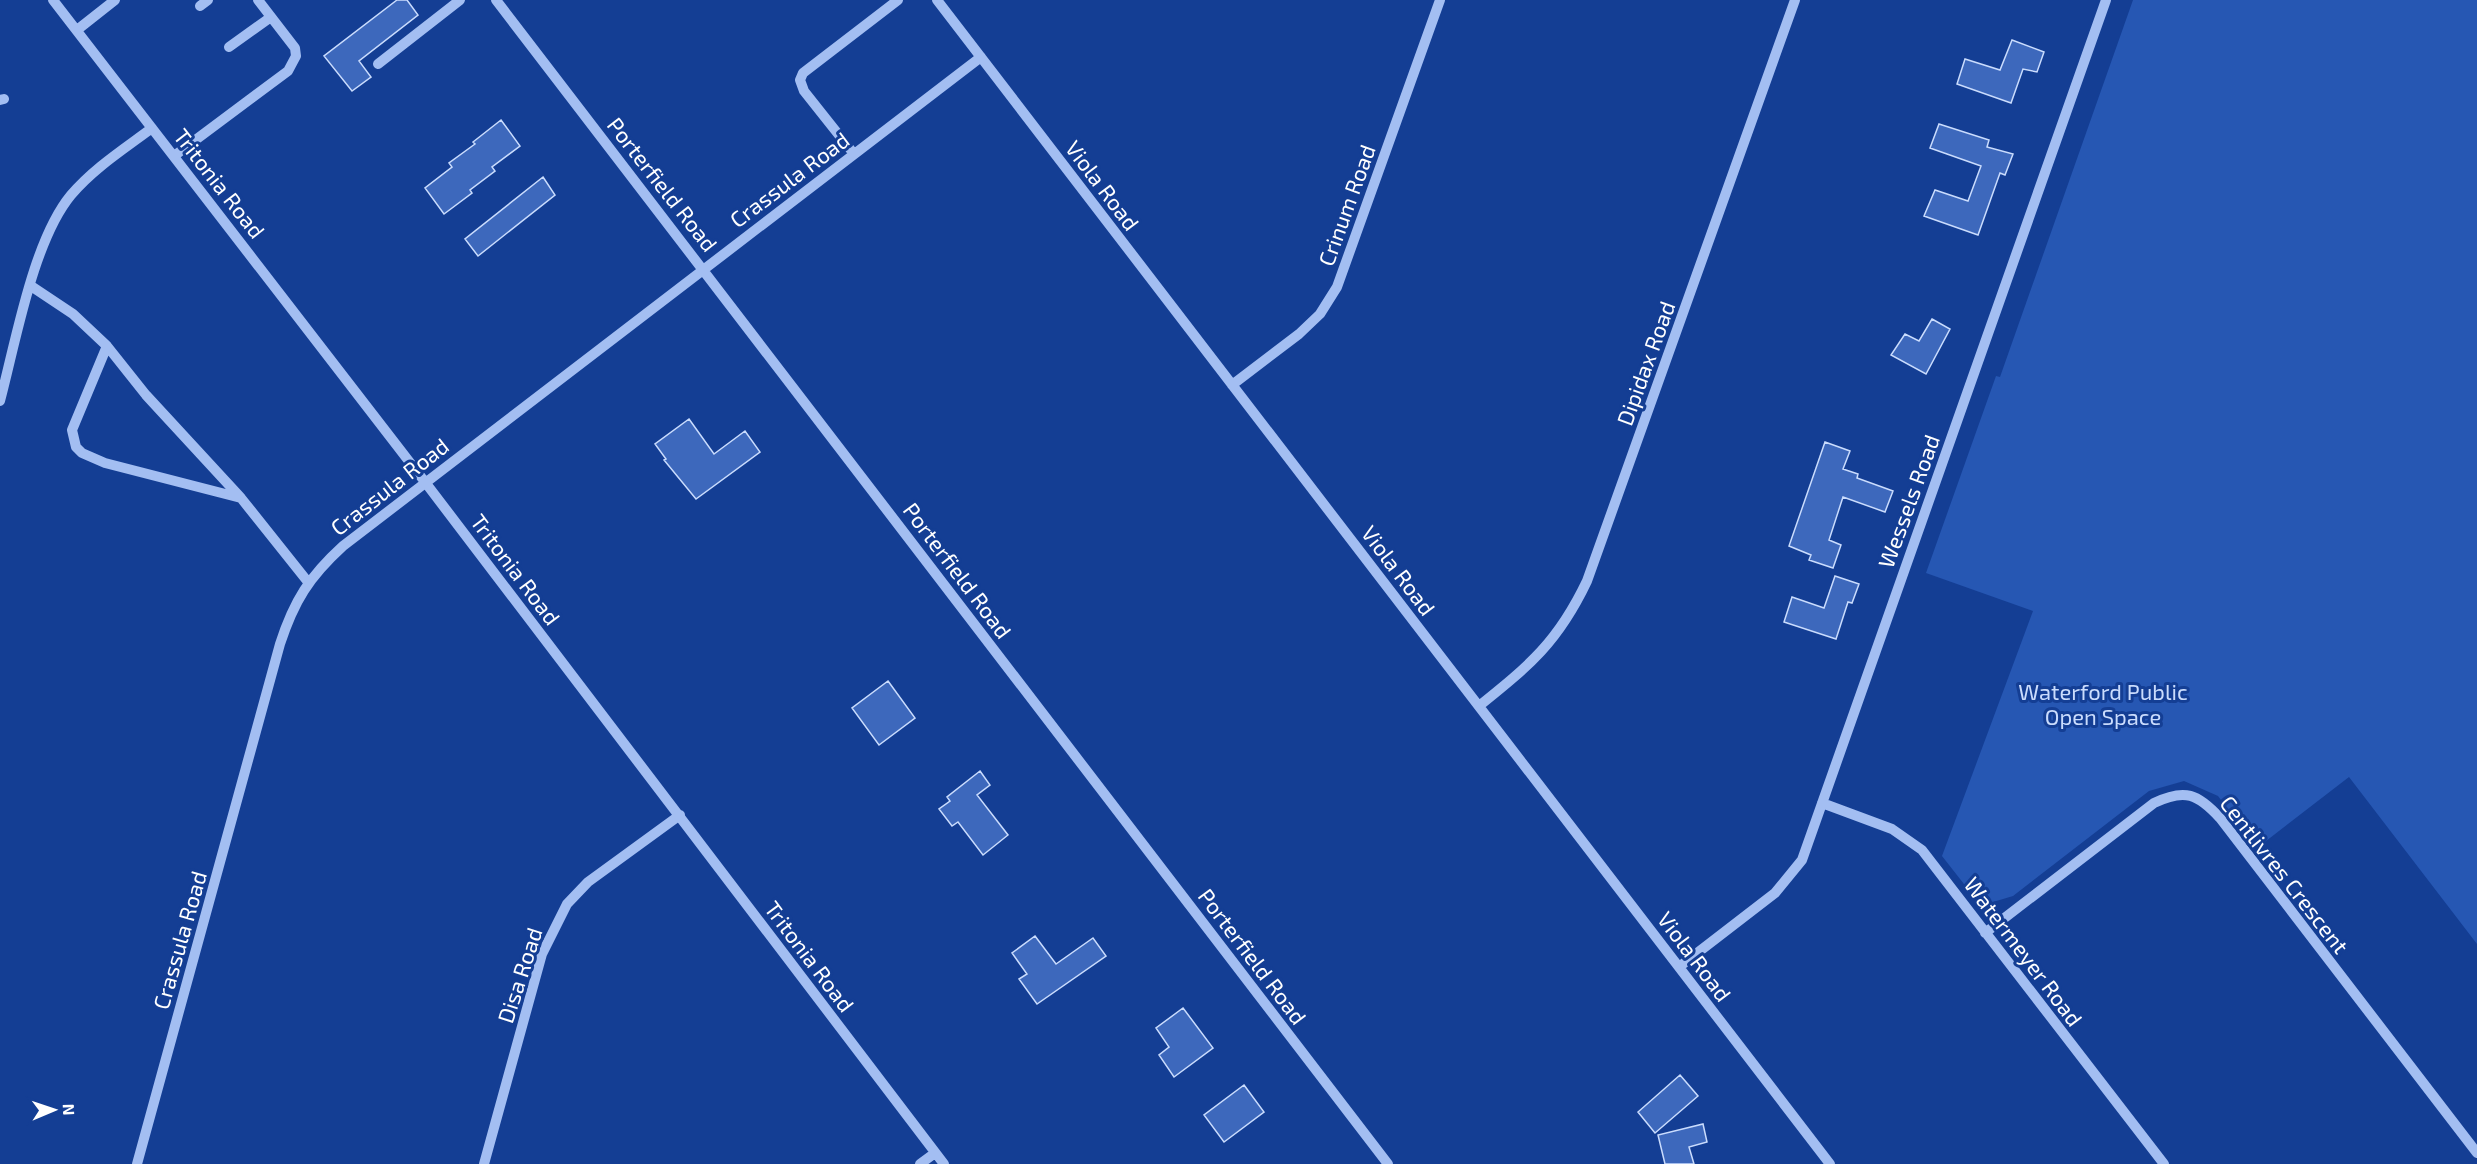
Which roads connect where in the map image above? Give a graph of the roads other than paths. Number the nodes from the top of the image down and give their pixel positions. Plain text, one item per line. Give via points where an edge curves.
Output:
1 (53, 0) edge
2 (115, 0) edge
3 (258, 0) edge
4 (460, 0) edge
5 (496, 0) edge
6 (898, 0) edge
7 (954, 0) edge
8 (1440, 0) edge
9 (1795, 0) edge
10 (2106, 0) edge
11 (940, 4) edge
12 (271, 17) junction
13 (77, 30) junction
14 (229, 47) dead end
15 (981, 57) junction
16 (378, 64) dead end
17 (152, 128) junction
18 (854, 154) junction
19 (174, 156) junction
20 (703, 268) junction
21 (31, 286) junction
22 (107, 346) junction
23 (1232, 385) junction
24 (0, 401) edge
25 (425, 482) junction
26 (241, 498) junction
27 (308, 582) junction
28 (1479, 706) junction
29 (1822, 803) junction
30 (680, 815) junction
31 (1985, 933) junction
32 (1679, 967) junction
33 (935, 1153) junction
34 (2477, 1153) edge
35 (137, 1164) edge
36 (484, 1164) edge
37 (920, 1164) edge
38 (944, 1164) edge
39 (1388, 1164) edge
40 (1830, 1164) edge
41 (2164, 1164) edge

1 - 13 street, Tritonia Road
2 - 13 street
3 - 12 street
4 - 16 street
5 - 20 street, Porterfield Road
6 - 18 street via 800,80 804,91
7 - 11 street
8 - 23 street, Crinum Road via 1337,287 1320,314 1299,334
9 - 28 street, Dipidax Road via 1587,581 1573,611 1534,661
10 - 29 street, Wessels Road
11 - 15 street, Viola Road
12 - 14 street
12 - 19 street via 296,51 288,71
13 - 17 street, Tritonia Road
15 - 18 street, Crassula Road
15 - 23 street, Viola Road
17 - 19 street, Tritonia Road
17 - 21 street via 94,171 70,195 51,225
18 - 20 street, Crassula Road
19 - 25 street, Tritonia Road
20 - 25 street, Crassula Road
20 - 39 street, Porterfield Road
21 - 22 street via 73,314
21 - 24 street
22 - 26 street via 146,395
22 - 26 street via 72,430 76,447 105,463
23 - 28 street, Viola Road
25 - 27 street, Crassula Road via 343,546
25 - 30 street, Tritonia Road
26 - 27 street
27 - 35 street, Crassula Road via 290,614 280,644
28 - 32 street, Viola Road
29 - 31 street, Watermeyer Road via 1914,842
29 - 32 street, Wessels Road via 1802,860 1792,875 1775,893
30 - 33 street, Tritonia Road
30 - 36 street, Disa Road via 588,882 567,904 542,954
31 - 34 street, Centlivres Crescent via 2154,803 2181,794 2201,799 2220,818
31 - 41 street, Watermeyer Road
32 - 40 street, Viola Road
33 - 37 street
33 - 38 street, Tritonia Road

